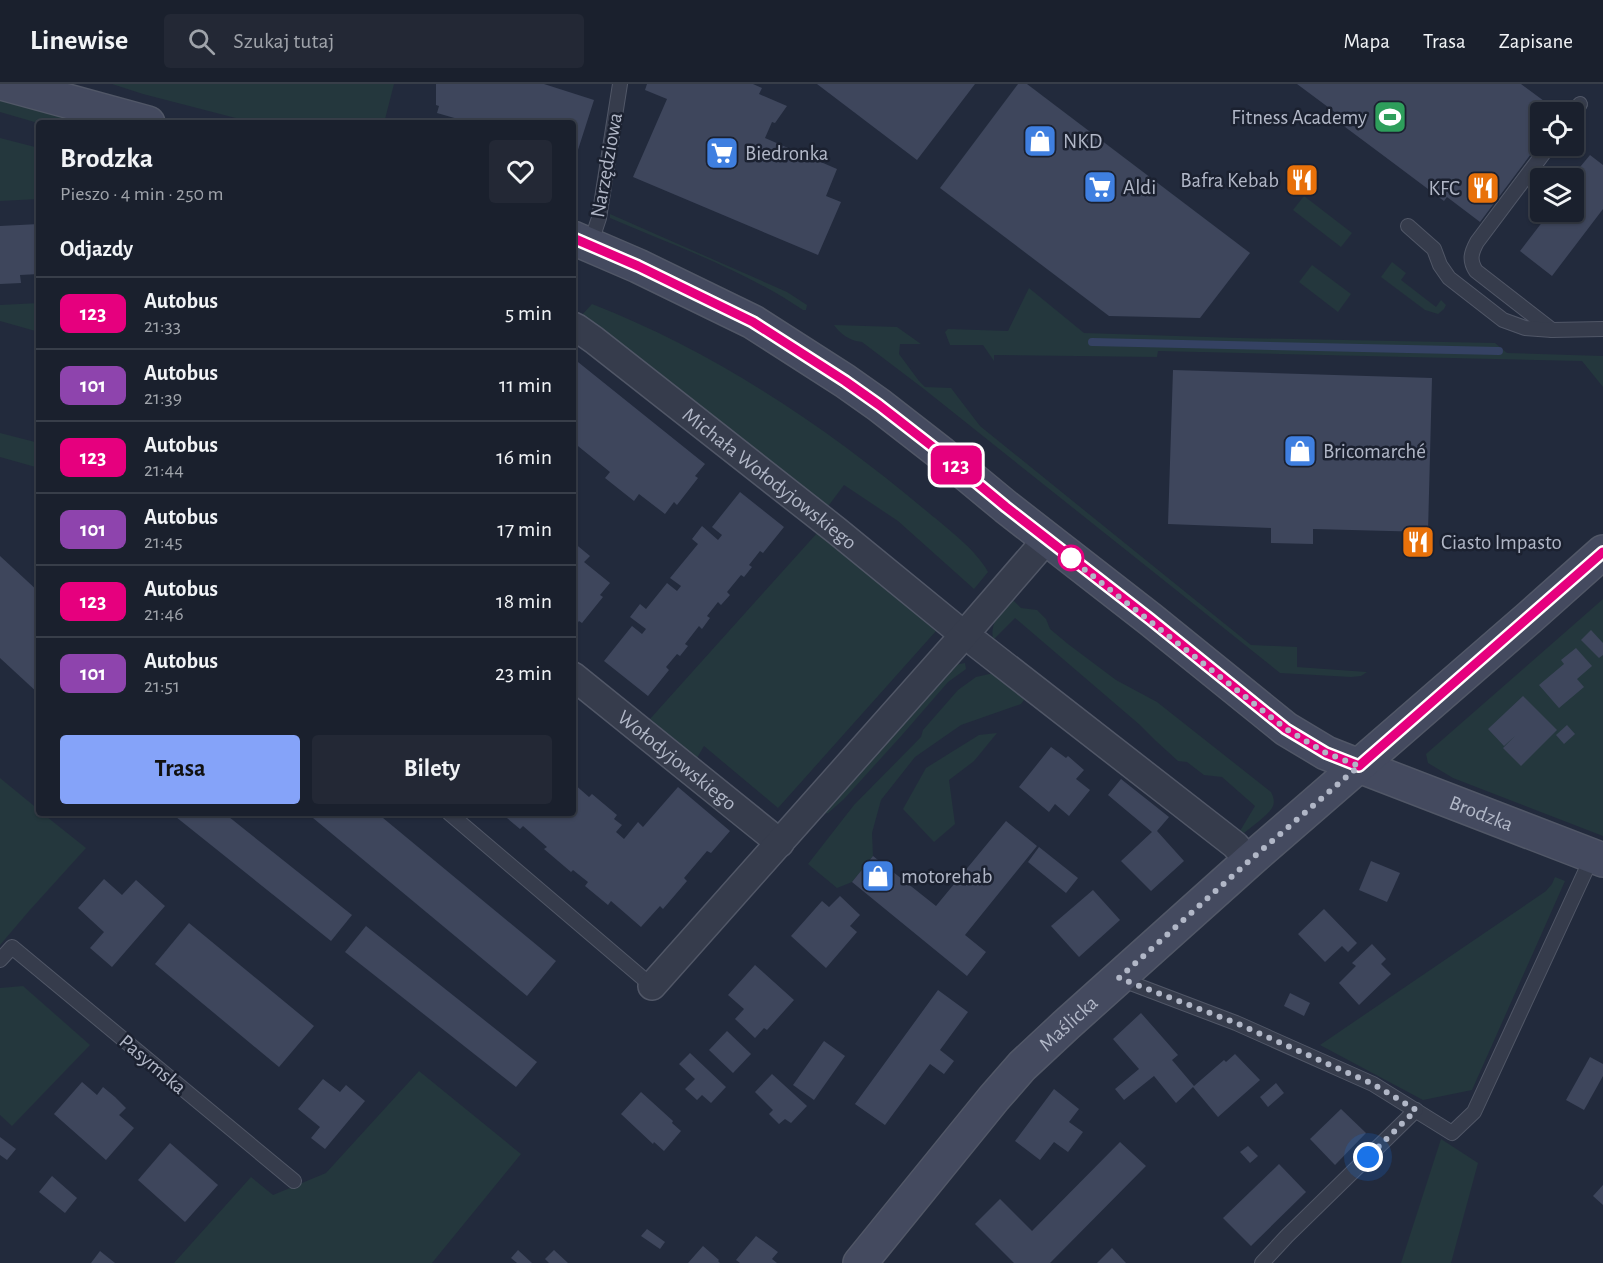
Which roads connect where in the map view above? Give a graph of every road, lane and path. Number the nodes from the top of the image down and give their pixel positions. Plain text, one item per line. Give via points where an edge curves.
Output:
1 (5, 84) edge
2 (620, 84) edge
3 (137, 120) edge
4 (1542, 156) edge
5 (1408, 226) dead end
6 (581, 242) edge
7 (576, 328) edge
8 (1603, 329) edge
9 (1552, 330) junction
10 (1047, 539) junction
11 (1603, 552) edge
12 (970, 639) junction
13 (576, 678) edge
14 (1359, 766) junction
15 (453, 816) edge
16 (780, 843) junction
17 (1249, 861) junction
18 (1595, 865) edge
19 (0, 960) edge
20 (1119, 978) junction
21 (652, 986) joint
22 (1416, 1110) junction
23 (294, 1181) dead end
24 (860, 1263) edge
25 (1262, 1263) edge

1 - 3 street
2 - 6 lane, Narzędziowa via 599,218
4 - 9 lane via 1470,257 1476,271
5 - 9 lane via 1434,249 1449,278 1503,320 1525,328
6 - 10 street, Brodzka via 753,322 799,351 879,405
7 - 12 street, Michała Wołodyjowskiego
8 - 9 lane
10 - 12 street
10 - 14 street, Brodzka via 1286,729 1326,753
11 - 14 street, Maślicka
12 - 16 street
12 - 17 street, Michała Wołodyjowskiego via 1235,845
13 - 16 street, Wołodyjowskiego
14 - 17 street, Maślicka
14 - 18 street, Brodzka
15 - 21 lane
16 - 21 street
17 - 20 street, Maślicka
18 - 22 lane via 1474,1112 1452,1133
19 - 23 lane, Pasymska via 12,947
20 - 22 lane via 1247,1028 1373,1084
20 - 24 street, Maślicka via 1022,1066
22 - 25 lane

